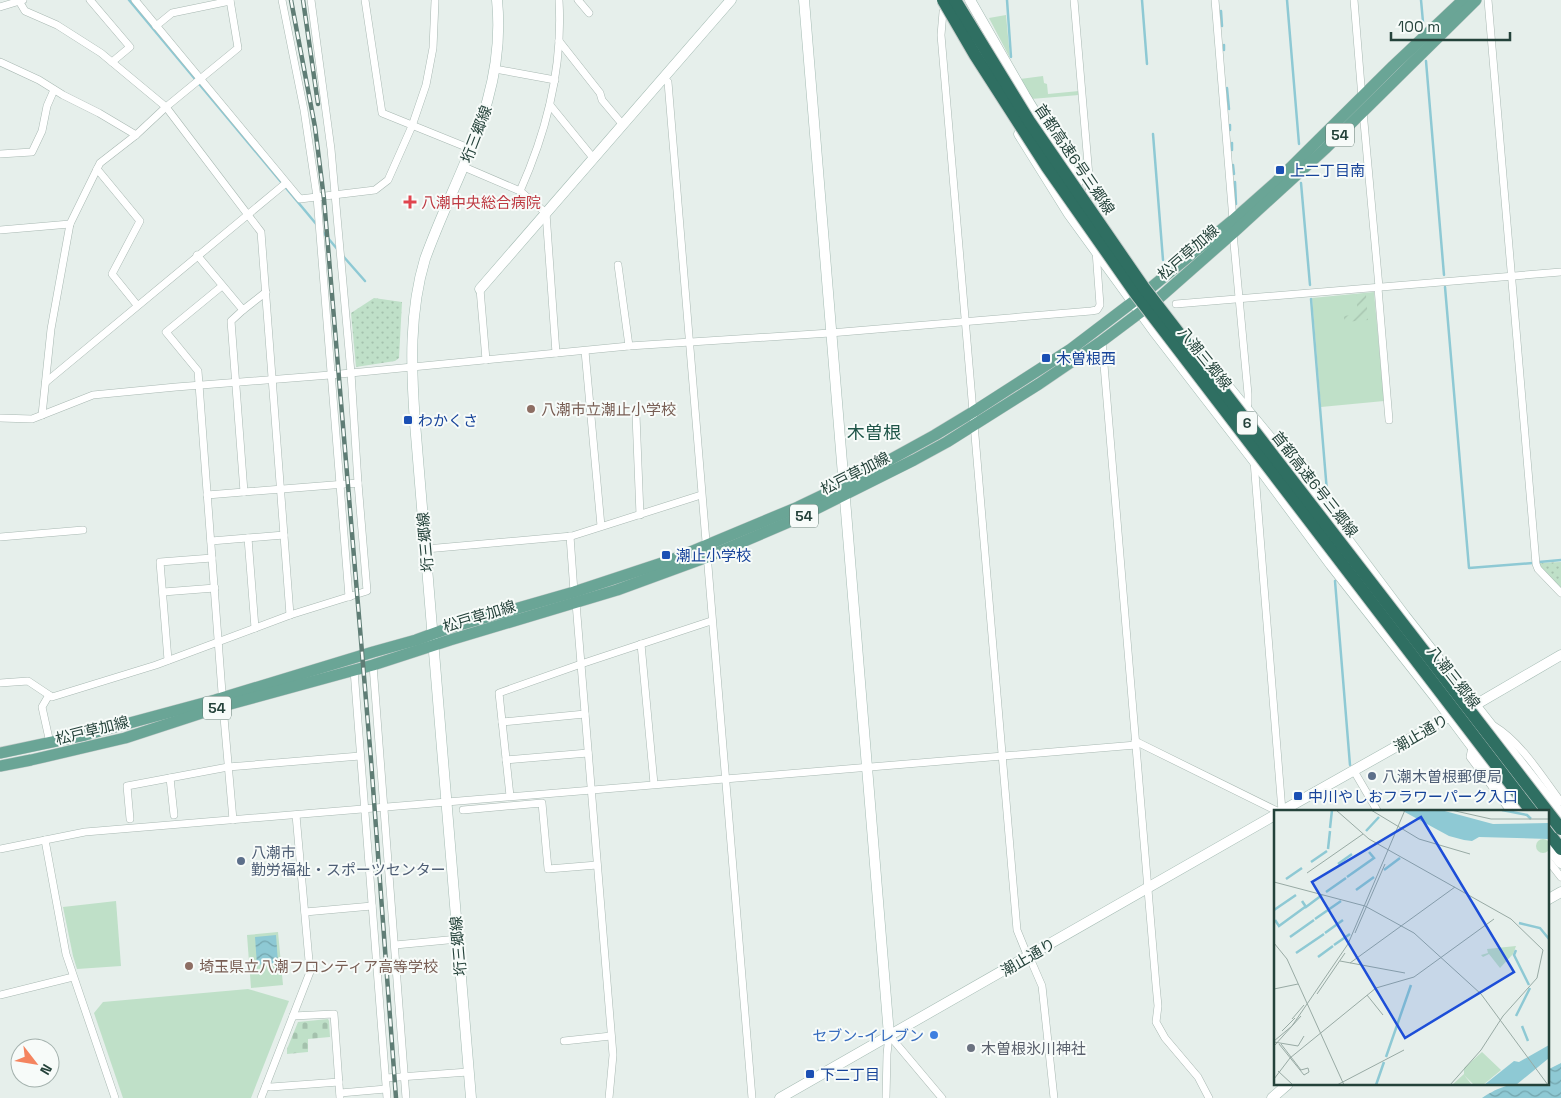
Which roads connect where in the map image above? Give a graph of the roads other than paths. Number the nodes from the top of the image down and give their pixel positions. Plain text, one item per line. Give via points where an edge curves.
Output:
1 (90, 0) edge
2 (136, 0) edge
3 (230, 0) edge
4 (282, 0) edge
5 (311, 0) edge
6 (365, 0) edge
7 (497, 0) edge
8 (560, 0) edge
9 (578, 0) edge
10 (731, 0) edge
11 (804, 0) edge
12 (936, 0) edge
13 (955, 0) edge
14 (970, 0) edge
15 (1074, 0) edge
16 (1215, 0) edge
17 (1354, 0) edge
18 (1463, 0) edge
19 (1476, 0) edge
20 (1488, 0) edge
21 (22, 1) edge
22 (435, 1) edge
23 (944, 4) edge
24 (0, 7) edge
25 (589, 13) dead end
26 (156, 26) junction
27 (559, 41) junction
28 (0, 62) edge
29 (112, 62) junction
30 (495, 69) junction
31 (663, 78) junction
32 (555, 80) junction
33 (197, 81) junction
34 (54, 90) junction
35 (1362, 96) junction
36 (550, 105) junction
37 (166, 107) junction
38 (1363, 112) junction
39 (623, 125) junction
40 (412, 126) junction
41 (136, 135) junction
42 (471, 149) junction
43 (0, 154) edge
44 (594, 159) junction
45 (464, 167) junction
46 (97, 168) junction
47 (286, 183) junction
48 (520, 192) junction
49 (335, 195) junction
50 (317, 197) junction
51 (1087, 197) junction
52 (248, 214) junction
53 (546, 214) junction
54 (1069, 214) junction
55 (1233, 220) junction
56 (70, 224) junction
57 (0, 230) edge
58 (1233, 234) junction
59 (1096, 251) junction
60 (197, 255) junction
61 (618, 265) dead end
62 (1561, 272) edge
63 (1512, 276) junction
64 (222, 286) junction
65 (1378, 288) junction
66 (480, 289) joint
67 (266, 292) junction
68 (1146, 292) junction
69 (1239, 299) junction
70 (1155, 301) junction
71 (1132, 303) junction
72 (1176, 304) dead end
73 (137, 305) junction
74 (243, 310) junction
75 (1140, 313) junction
76 (966, 320) junction
77 (830, 333) junction
78 (689, 341) junction
79 (1102, 341) junction
80 (629, 346) junction
81 (585, 351) junction
82 (556, 353) junction
83 (486, 360) junction
84 (412, 366) junction
85 (351, 373) junction
86 (330, 375) junction
87 (272, 379) junction
88 (46, 382) junction
89 (236, 383) junction
90 (200, 386) junction
91 (1207, 400) junction
92 (973, 412) junction
93 (1248, 412) junction
94 (42, 415) junction
95 (636, 415) dead end
96 (0, 418) edge
97 (1389, 420) dead end
98 (975, 424) junction
99 (1230, 431) junction
100 (1254, 461) junction
101 (358, 484) junction
102 (339, 485) junction
103 (280, 489) junction
104 (844, 490) junction
105 (244, 492) junction
106 (207, 495) junction
107 (702, 495) junction
108 (640, 515) junction
109 (601, 526) junction
110 (83, 530) dead end
111 (284, 535) junction
112 (570, 536) junction
113 (0, 537) edge
114 (248, 538) junction
115 (211, 541) junction
116 (426, 548) junction
117 (706, 551) junction
118 (212, 558) junction
119 (214, 588) junction
120 (163, 592) junction
121 (1561, 592) edge
122 (348, 597) junction
123 (575, 598) junction
124 (290, 615) junction
125 (711, 621) junction
126 (255, 628) junction
127 (433, 640) junction
128 (218, 642) junction
129 (641, 644) junction
130 (1561, 655) edge
131 (168, 660) junction
132 (581, 664) junction
133 (373, 665) junction
134 (354, 670) junction
135 (0, 683) edge
136 (49, 695) junction
137 (222, 702) junction
138 (1476, 706) junction
139 (585, 714) junction
140 (1449, 716) junction
141 (502, 722) junction
142 (1489, 723) junction
143 (50, 743) junction
144 (1136, 743) junction
145 (1472, 747) junction
146 (0, 753) edge
147 (588, 753) junction
148 (360, 756) junction
149 (1002, 757) junction
150 (506, 760) junction
151 (0, 766) edge
152 (228, 767) junction
153 (867, 768) junction
154 (1354, 771) junction
155 (170, 778) junction
156 (725, 779) junction
157 (654, 784) junction
158 (591, 790) junction
159 (541, 794) junction
160 (510, 796) junction
161 (446, 802) junction
162 (1561, 802) edge
163 (542, 803) junction
164 (384, 807) junction
165 (366, 810) junction
166 (463, 810) dead end
167 (1276, 810) edge
168 (1280, 810) edge
169 (1284, 810) edge
170 (1377, 810) edge
171 (1510, 810) edge
172 (1519, 810) edge
173 (1530, 810) edge
174 (1546, 810) edge
175 (1548, 812) edge
176 (1561, 814) edge
177 (174, 815) dead end
178 (296, 815) junction
179 (1274, 815) edge
180 (130, 819) dead end
181 (232, 820) junction
182 (1561, 829) edge
183 (1548, 833) edge
184 (45, 840) junction
185 (1548, 847) edge
186 (0, 848) edge
187 (1561, 850) edge
188 (1548, 860) edge
189 (1561, 864) edge
190 (597, 865) junction
191 (1561, 877) edge
192 (1148, 888) junction
193 (1561, 892) edge
194 (1548, 899) edge
195 (372, 906) junction
196 (306, 912) junction
197 (458, 939) junction
198 (395, 944) junction
199 (1028, 957) junction
200 (73, 977) junction
201 (0, 995) edge
202 (294, 1016) junction
203 (890, 1035) junction
204 (612, 1036) junction
205 (564, 1042) dead end
206 (468, 1072) junction
207 (405, 1076) junction
208 (386, 1078) junction
209 (339, 1082) junction
210 (266, 1086) junction
211 (1286, 1086) edge
212 (386, 1089) junction
213 (340, 1095) edge
214 (115, 1098) edge
215 (261, 1098) edge
216 (387, 1098) edge
217 (406, 1098) edge
218 (470, 1098) edge
219 (609, 1098) edge
220 (752, 1098) edge
221 (780, 1098) edge
222 (886, 1098) edge
223 (942, 1098) edge
224 (1054, 1098) edge
225 (1209, 1098) edge
226 (1272, 1098) edge

1 - 29 street via 130,47
2 - 26 street
3 - 26 street via 172,13
3 - 33 street via 238,48
4 - 50 street
5 - 49 street
6 - 40 street via 382,113
7 - 30 street, 垳三郷線 via 499,42
8 - 27 street
9 - 25 street
10 - 31 street
11 - 77 street
12 - 23 street, 八潮三郷線
13 - 174 highway, 首都高速6号三郷線 / 6, bridge via 1029,121 1144,288
14 - 51 street
15 - 51 street via 1090,188
16 - 55 street
17 - 35 street
18 - 35 main road, 松戸草加線 / 54
19 - 38 main road, 松戸草加線 / 54
20 - 63 street
21 - 24 street
21 - 29 street via 25,11 57,25
22 - 40 street via 431,60
23 - 54 street, 八潮三郷線
23 - 76 street via 941,35
23 - 173 highway, 首都高速6号三郷線 / 6, bridge via 1091,233
26 - 33 street
27 - 32 street
27 - 39 street
28 - 34 street
29 - 37 street
30 - 32 street
30 - 42 street, 垳三郷線 via 490,97
31 - 39 street
31 - 78 street via 668,82
32 - 36 street
33 - 37 street
33 - 47 street via 225,108
34 - 41 street
34 - 43 street via 32,152
35 - 38 street
35 - 55 main road, 松戸草加線 / 54
36 - 44 street
36 - 48 street via 533,163
37 - 41 street
37 - 52 street
38 - 58 main road, 松戸草加線 / 54
38 - 65 street
39 - 44 street
40 - 42 street
40 - 49 street via 388,180 375,190
41 - 46 street
42 - 45 street, 垳三郷線
44 - 53 street
45 - 48 street
45 - 84 street, 垳三郷線 via 432,239 419,279 412,332
46 - 56 street
46 - 73 street via 140,220 112,274
47 - 50 street via 300,199
47 - 52 street
48 - 53 street
49 - 50 street
49 - 85 street
50 - 86 street
51 - 54 street
51 - 68 street
52 - 60 street
52 - 67 street via 261,232
53 - 66 street
53 - 82 street
54 - 59 street, 八潮三郷線
55 - 68 main road, 松戸草加線 / 54
56 - 57 street
56 - 88 street via 51,329
58 - 69 street
58 - 70 main road, 松戸草加線 / 54
59 - 71 street, 八潮三郷線
59 - 76 street via 1100,305 1097,310
60 - 64 street
60 - 73 street
61 - 80 street
62 - 63 street
63 - 65 street
63 - 121 street via 1536,564
64 - 74 street
64 - 90 street via 166,332 198,371
65 - 69 street
65 - 97 street
66 - 83 street
67 - 74 street
67 - 87 street
68 - 70 street
68 - 71 main road, 松戸草加線 / 54
68 - 75 street
69 - 72 street
69 - 93 street
70 - 75 main road, 松戸草加線 / 54
70 - 91 street via 1158,315 1202,373 1208,385
70 - 93 street, 八潮三郷線
71 - 75 street, 八潮三郷線
71 - 92 main road, 松戸草加線 / 54 via 1071,348
73 - 88 street
74 - 89 street via 231,320
75 - 79 main road, 松戸草加線 / 54
75 - 91 street, 八潮三郷線
76 - 77 street
76 - 92 street
77 - 78 street
77 - 104 street
78 - 80 street
78 - 107 street
79 - 98 main road, 松戸草加線 / 54
79 - 144 street
80 - 81 street
81 - 82 street
81 - 109 street
82 - 83 street
83 - 84 street
84 - 85 street
84 - 116 street, 垳三郷線
85 - 86 street
85 - 101 street
86 - 87 street
86 - 102 street
87 - 89 street
87 - 103 street
88 - 94 street
89 - 90 street
89 - 105 street
90 - 94 street via 93,396
90 - 106 street
91 - 99 street, 八潮三郷線
92 - 98 street
92 - 104 main road, 松戸草加線 / 54
93 - 99 street
93 - 138 street, 八潮三郷線
94 - 96 street via 32,419
95 - 108 street
98 - 104 main road, 松戸草加線 / 54 via 922,455
98 - 149 street
99 - 100 street, 八潮三郷線
100 - 140 street, 八潮三郷線
100 - 168 street
101 - 102 street
101 - 122 street via 367,591
102 - 103 street
102 - 122 street
103 - 105 street
103 - 111 street
104 - 117 main road, 松戸草加線 / 54 via 798,507
104 - 153 street
105 - 106 street
106 - 115 street
107 - 108 street
107 - 117 street
108 - 109 street
109 - 112 street
110 - 113 street
111 - 114 street
111 - 124 street
112 - 116 street
112 - 123 street
114 - 115 street
114 - 126 street
115 - 118 street
116 - 127 street, 垳三郷線
117 - 123 main road, 松戸草加線 / 54 via 671,560
117 - 125 street
118 - 119 street
118 - 120 street via 160,562
119 - 120 street
119 - 128 street
120 - 131 street
122 - 124 street
123 - 127 main road, 松戸草加線 / 54
123 - 132 street
124 - 126 street
125 - 129 street
125 - 156 street
126 - 128 street
127 - 133 main road, 松戸草加線 / 54
127 - 137 main road, 松戸草加線 / 54 via 416,640 373,652
127 - 161 street, 垳三郷線
128 - 131 street
128 - 137 street
129 - 132 street
129 - 157 street
130 - 138 street, 潮止通り
131 - 136 street via 52,697
132 - 139 street
132 - 141 street via 499,693
133 - 134 main road, 松戸草加線 / 54
133 - 164 street
134 - 137 main road, 松戸草加線 / 54
134 - 148 street
135 - 136 street via 28,681
136 - 143 street via 42,707
137 - 143 main road, 松戸草加線 / 54
137 - 151 main road, 松戸草加線 / 54 via 125,738
137 - 152 street
138 - 140 street, 潮止通り
138 - 142 street, 八潮三郷線
139 - 141 street
139 - 147 street
140 - 145 street, 八潮三郷線
140 - 154 street, 潮止通り
141 - 150 street
142 - 162 street via 1517,745
142 - 176 street, 八潮三郷線
143 - 146 main road, 松戸草加線 / 54
144 - 149 street
144 - 167 street
144 - 192 street
145 - 171 street via 1470,757
145 - 172 street, 八潮三郷線
147 - 150 street
147 - 158 street
148 - 152 street
148 - 165 street
149 - 153 street
149 - 199 street via 1017,930
150 - 160 street
152 - 155 street
152 - 181 street
153 - 156 street
153 - 203 street
154 - 169 street, 潮止通り
154 - 170 street
155 - 177 street
155 - 180 street via 127,786
156 - 157 street
156 - 220 street
157 - 158 street
158 - 159 street
158 - 190 street
159 - 160 street
159 - 163 street
160 - 161 street
161 - 164 street
161 - 197 street, 垳三郷線
163 - 166 street
163 - 190 street via 548,870
164 - 165 street
164 - 198 street
165 - 178 street
165 - 195 street
175 - 182 highway, 首都高速6号三郷線 / 6, bridge
178 - 181 street
178 - 196 street
179 - 192 street, 潮止通り
181 - 184 street via 85,832
183 - 187 highway
184 - 186 street
184 - 200 street
185 - 189 street
188 - 191 street
190 - 204 street
192 - 199 street, 潮止通り
192 - 225 street via 1158,1006 1156,1022 1165,1038 1198,1077
193 - 194 street
195 - 196 street
195 - 208 street
196 - 202 street via 310,972
197 - 198 street
197 - 206 street, 垳三郷線
198 - 207 street
199 - 203 street, 潮止通り
199 - 224 street via 1042,986
200 - 201 street
200 - 214 street
202 - 209 street via 334,1014
202 - 210 street
203 - 221 street, 潮止通り
203 - 222 street
203 - 223 street
204 - 205 street
204 - 219 street
206 - 207 street
206 - 218 street, 垳三郷線
207 - 208 street
207 - 217 street
208 - 212 street
209 - 210 street
209 - 213 street
210 - 215 street
211 - 226 street
212 - 213 street
212 - 216 street

